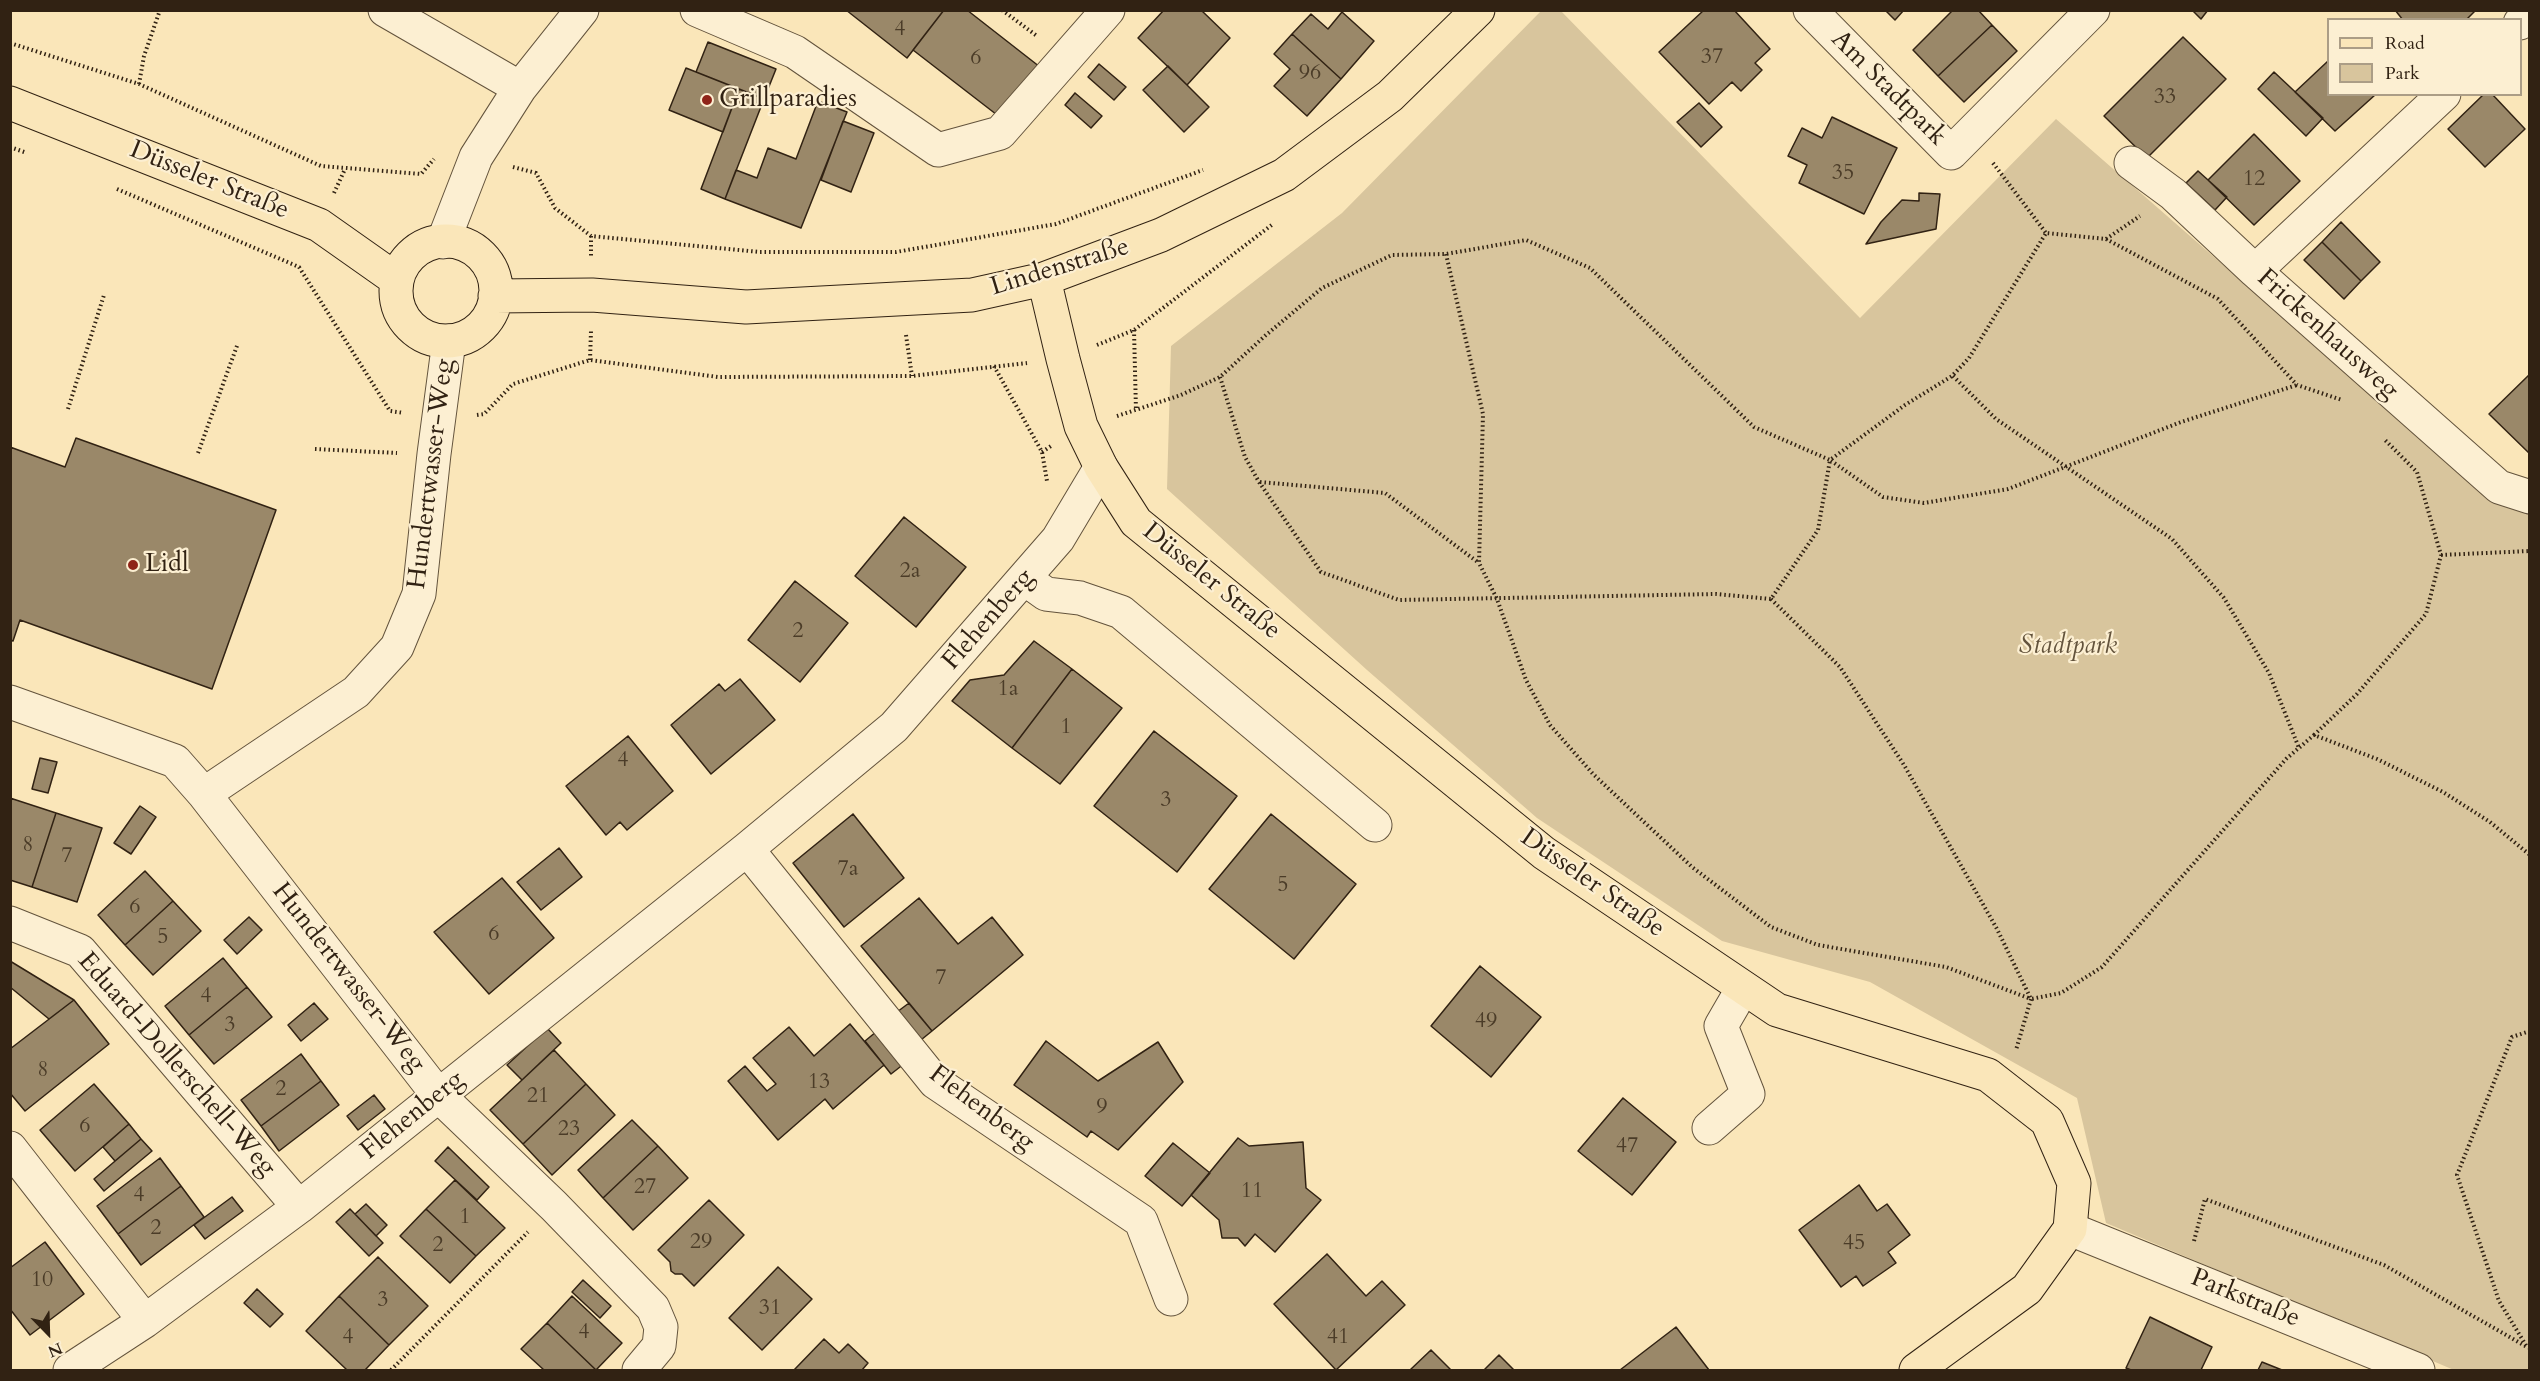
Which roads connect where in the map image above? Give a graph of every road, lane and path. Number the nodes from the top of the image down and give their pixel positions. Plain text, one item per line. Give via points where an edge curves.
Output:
1 (160, 10) edge
2 (385, 10) edge
3 (582, 10) edge
4 (697, 10) edge
5 (1108, 10) edge
6 (1478, 10) edge
7 (1810, 10) edge
8 (2093, 10) edge
9 (10, 43) edge
10 (140, 84) junction
11 (520, 88) junction
12 (2442, 96) edge
13 (10, 103) edge
14 (1970, 134) junction
15 (10, 147) edge
16 (32, 155) dead end
17 (476, 157) junction
18 (2131, 163) dead end
19 (1211, 167) dead end
20 (107, 184) dead end
21 (1282, 217) dead end
22 (2046, 233) junction
23 (443, 242) junction
24 (1446, 254) junction
25 (2255, 271) junction
26 (1044, 279) junction
27 (398, 280) junction
28 (104, 295) dead end
29 (495, 296) junction
30 (1134, 330) junction
31 (450, 341) junction
32 (238, 343) dead end
33 (1063, 359) junction
34 (994, 366) junction
35 (1952, 376) junction
36 (1220, 377) junction
37 (2297, 385) junction
38 (2345, 401) dead end
39 (68, 409) dead end
40 (439, 418) junction
41 (2377, 432) dead end
42 (315, 449) dead end
43 (198, 453) dead end
44 (434, 454) junction
45 (1830, 460) junction
46 (2064, 466) junction
47 (1101, 467) junction
48 (1259, 482) junction
49 (2529, 497) edge
50 (1058, 539) junction
51 (2529, 551) edge
52 (2441, 555) junction
53 (1479, 563) junction
54 (1025, 579) junction
55 (1497, 599) junction
56 (1771, 599) junction
57 (10, 702) edge
58 (2314, 735) junction
59 (2299, 748) junction
60 (204, 794) junction
61 (1375, 825) dead end
62 (747, 849) junction
63 (2529, 855) edge
64 (10, 922) edge
65 (1743, 988) junction
66 (2031, 999) junction
67 (2529, 1031) edge
68 (2004, 1088) junction
69 (438, 1095) junction
70 (1709, 1128) dead end
71 (10, 1148) edge
72 (554, 1206) junction
73 (299, 1207) junction
74 (2070, 1229) junction
75 (2186, 1274) junction
76 (1171, 1299) dead end
77 (145, 1321) junction
78 (2528, 1347) edge
79 (80, 1367) edge
80 (391, 1371) edge
81 (639, 1371) edge
82 (1916, 1371) edge
83 (2418, 1371) edge

1 - 10 path via 144,56
2 - 11 street
3 - 11 street
4 - 5 street via 795,52 938,150 1000,133
6 - 26 main road, Lindenstraße via 1390,96 1284,175 1161,235
7 - 14 street, Am Stadtpark via 1951,153
8 - 14 street, Am Stadtpark
9 - 10 path
10 - 17 path via 321,166 420,174 442,150
11 - 17 street
12 - 25 street
13 - 27 main road, Düsseler Straße via 319,225
14 - 22 path
15 - 16 path
17 - 19 path via 536,173 555,208 591,236 760,252 896,252 1056,224
17 - 23 street
18 - 25 street, Frickenhausweg via 2173,194
20 - 40 path via 299,267 390,411
21 - 30 path
22 - 35 path via 1969,358
22 - 37 path via 2106,239 2218,299
23 - 27 main road via 414,253
23 - 29 main road via 464,245 482,257 493,275
24 - 36 path via 1392,255 1322,288
24 - 45 path via 1526,240 1590,268 1754,427
24 - 53 path via 1483,414
25 - 49 street, Frickenhausweg via 2499,487
26 - 29 main road, Lindenstraße via 972,295 746,307 592,295
26 - 33 main road, Düsseler Straße
27 - 31 main road via 399,308 408,324 422,335
28 - 39 path
29 - 31 main road via 487,320 477,330
30 - 33 path
30 - 36 path via 1136,411
31 - 40 street, Hundertwasser-Weg
32 - 43 path
33 - 34 path
33 - 47 main road, Düsseler Straße via 1081,426
34 - 40 path via 912,376 718,377 590,360 513,384 484,414
34 - 50 path via 1042,452
35 - 45 path
35 - 46 path via 1996,419
36 - 48 path via 1245,457
37 - 38 path
37 - 46 path via 2181,422
40 - 44 street, Hundertwasser-Weg
41 - 52 path via 2417,472
42 - 44 path
44 - 60 street, Hundertwasser-Weg via 419,594 397,647 356,692
45 - 46 path via 1883,497 1924,503 2008,489
45 - 56 path via 1818,530
46 - 59 path via 2172,539 2224,598 2269,673
47 - 50 street, Flehenberg
47 - 65 main road, Düsseler Straße via 1137,522 1534,846
48 - 53 path via 1386,493
48 - 55 path via 1322,572 1399,600
50 - 54 street, Flehenberg
51 - 52 path
52 - 58 path via 2426,614 2357,694
53 - 55 path
54 - 61 street via 1046,594 1080,598 1121,612
54 - 62 street, Flehenberg via 894,727
55 - 56 path via 1716,594
55 - 66 path via 1526,680 1550,725 1593,774 1701,874 1771,927 1818,945 1946,967
56 - 66 path via 1840,667 1904,765 1997,928
57 - 60 street, Hundertwasser-Weg via 174,761
58 - 59 path
58 - 63 path via 2377,759 2443,792 2490,822
59 - 66 path via 2102,968 2061,993
60 - 69 street, Hundertwasser-Weg
62 - 69 street, Flehenberg
62 - 76 street, Flehenberg via 935,1082 1141,1221
64 - 73 street, Eduard-Dollerschell-Weg via 80,951
65 - 68 main road, Düsseler Straße via 1777,1010 1988,1075
65 - 70 street via 1721,1026 1748,1094
66 - 68 path
67 - 78 path via 2512,1037 2457,1175 2499,1301
68 - 74 main road, Düsseler Straße via 2047,1122 2074,1183
69 - 72 street, Hundertwasser-Weg
69 - 73 street, Flehenberg
71 - 77 street
72 - 80 path
72 - 81 street, Hundertwasser-Weg via 653,1308 661,1327 659,1346
73 - 77 street, Flehenberg
74 - 75 street, Parkstraße
74 - 82 main road via 2027,1290
75 - 78 path via 2205,1199 2384,1265
75 - 83 street, Parkstraße
77 - 79 street, Flehenberg

